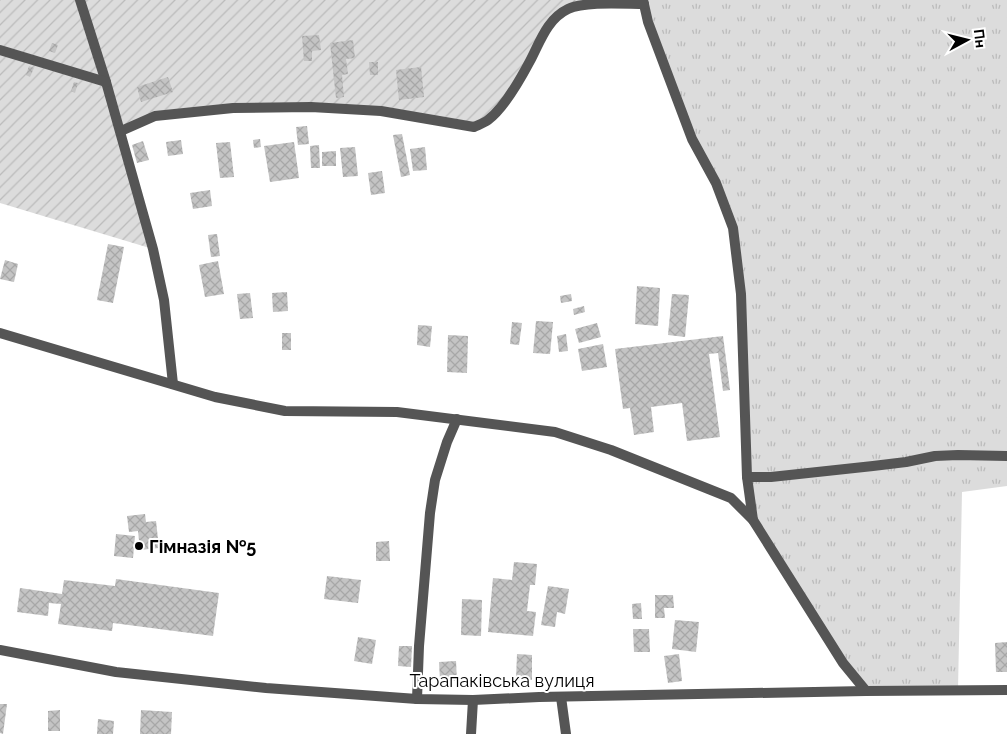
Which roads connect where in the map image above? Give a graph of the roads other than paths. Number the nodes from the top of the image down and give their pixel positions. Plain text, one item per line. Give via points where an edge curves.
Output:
1 (80, 0) edge
2 (644, 2) edge
3 (0, 50) edge
4 (106, 82) junction
5 (121, 131) junction
6 (0, 333) edge
7 (173, 384) junction
8 (457, 419) junction
9 (1007, 456) edge
10 (747, 477) junction
11 (753, 520) junction
12 (0, 650) edge
13 (1007, 690) edge
14 (866, 691) junction
15 (561, 697) junction
16 (417, 699) junction
17 (473, 700) junction
18 (471, 734) edge
19 (566, 734) edge

1 - 4 street
2 - 5 street via 569,8 557,16 544,32 529,63 500,108 487,121 474,127 380,111 311,107 233,108 155,116
2 - 10 street via 648,22 692,138 716,183 733,228 741,294
3 - 4 street
4 - 5 street
5 - 7 street via 164,300
6 - 7 street
7 - 8 street via 215,398 285,411 397,412
8 - 11 street via 556,432 611,450 731,498
8 - 16 street via 446,442 435,480 430,513 418,646
9 - 10 street via 935,456 873,466
10 - 11 street
11 - 14 street via 843,664
12 - 16 street, Тарапаківська вулиця via 116,672 266,688
13 - 14 street, Тарапаківська вулиця
14 - 15 street, Тарапаківська вулиця
15 - 17 street, Тарапаківська вулиця
15 - 19 street
16 - 17 street, Тарапаківська вулиця
17 - 18 street

